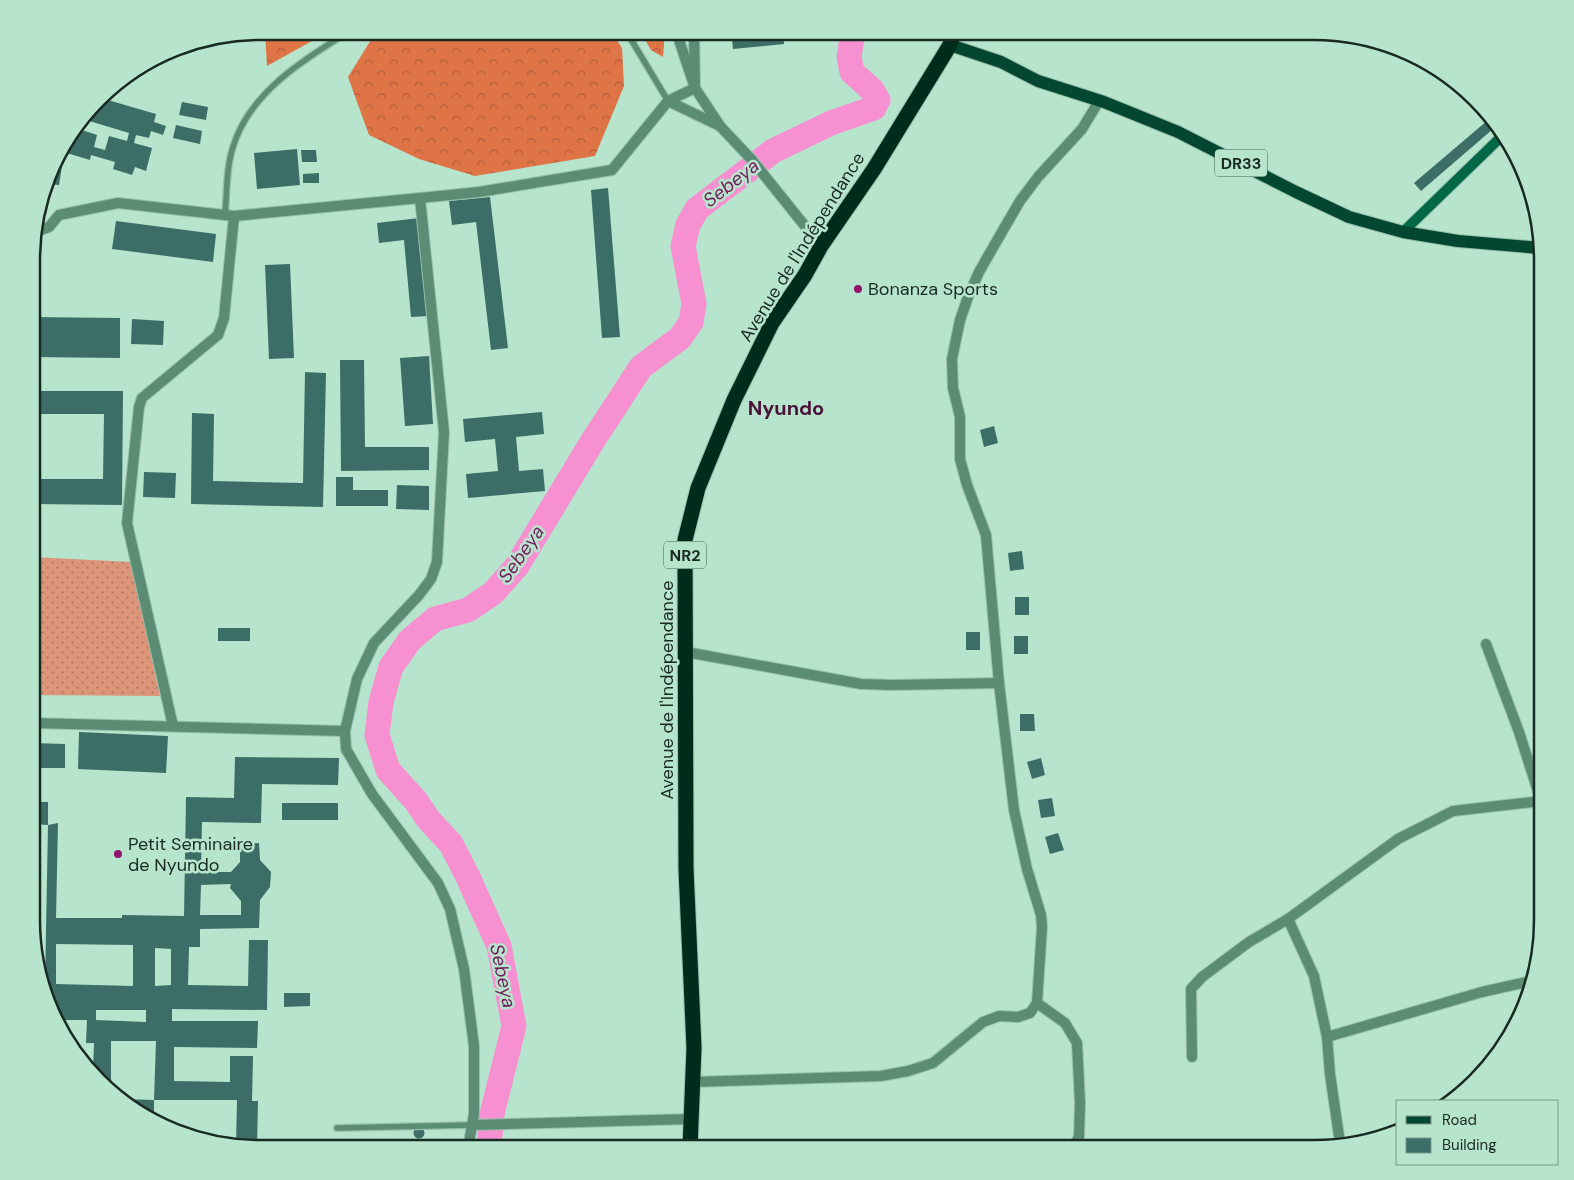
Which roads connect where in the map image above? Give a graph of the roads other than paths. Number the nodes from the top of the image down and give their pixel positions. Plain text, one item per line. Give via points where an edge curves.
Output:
1 (335, 40) edge
2 (631, 40) edge
3 (679, 40) edge
4 (694, 40) edge
5 (951, 40) edge
6 (956, 40) edge
7 (695, 88) junction
8 (668, 101) junction
9 (1099, 101) junction
10 (720, 126) junction
11 (1498, 140) edge
12 (420, 198) junction
13 (229, 216) junction
14 (42, 230) edge
15 (1403, 232) junction
16 (821, 246) junction
17 (1534, 248) edge
18 (1486, 644) dead end
19 (686, 652) junction
20 (999, 683) junction
21 (40, 723) edge
22 (173, 726) junction
23 (345, 731) junction
24 (1534, 779) edge
25 (1534, 803) edge
26 (1288, 919) junction
27 (1525, 982) edge
28 (1037, 1003) junction
29 (1327, 1038) junction
30 (1192, 1057) dead end
31 (692, 1082) junction
32 (691, 1119) junction
33 (472, 1125) junction
34 (337, 1128) dead end
35 (1339, 1138) edge
36 (469, 1140) edge
37 (690, 1140) edge
38 (1077, 1140) edge

1 - 13 lane via 308,56 273,85 238,130 228,176
2 - 8 lane
3 - 7 street
4 - 7 street
5 - 16 highway, Avenue de l'Indépendance / NR2 via 874,169
6 - 9 main road, DR33 via 1048,85
7 - 8 street
7 - 10 street
8 - 10 street
8 - 12 street via 612,170 479,192
9 - 15 main road, DR33 via 1178,132 1349,217
9 - 20 street via 1082,129 1020,201 979,272 960,320 952,359 953,388 960,417 960,459 986,535
10 - 16 street via 752,160
11 - 15 street
12 - 13 street
12 - 23 street via 444,432 437,562 431,579 419,595 374,643 357,679
13 - 14 street via 118,204 59,215 49,227
13 - 22 street via 222,329 142,398 139,407 127,523
15 - 17 main road, DR33 via 1458,242
16 - 19 highway, Avenue de l'Indépendance / NR2 via 772,323 734,400 698,488 685,540
18 - 24 street
19 - 20 street via 861,684
19 - 31 highway, Avenue de l'Indépendance / NR2 via 686,869 694,1048
20 - 28 street via 1014,810 1041,915
21 - 22 street
22 - 23 street
23 - 33 street via 346,749 372,794 438,883 450,909 464,969 474,1046
25 - 26 street via 1453,811 1398,839
26 - 29 street via 1314,976
26 - 30 street via 1249,942 1202,977 1190,990
27 - 29 street
28 - 31 street via 1030,1013 1018,1017 999,1016 983,1022 933,1064 908,1071 881,1076
28 - 38 street via 1065,1023 1077,1044 1080,1103
29 - 35 street
31 - 32 highway, Avenue de l'Indépendance / NR2
32 - 33 street
32 - 37 highway, Avenue de l'Indépendance / NR2
33 - 34 lane
33 - 36 street

